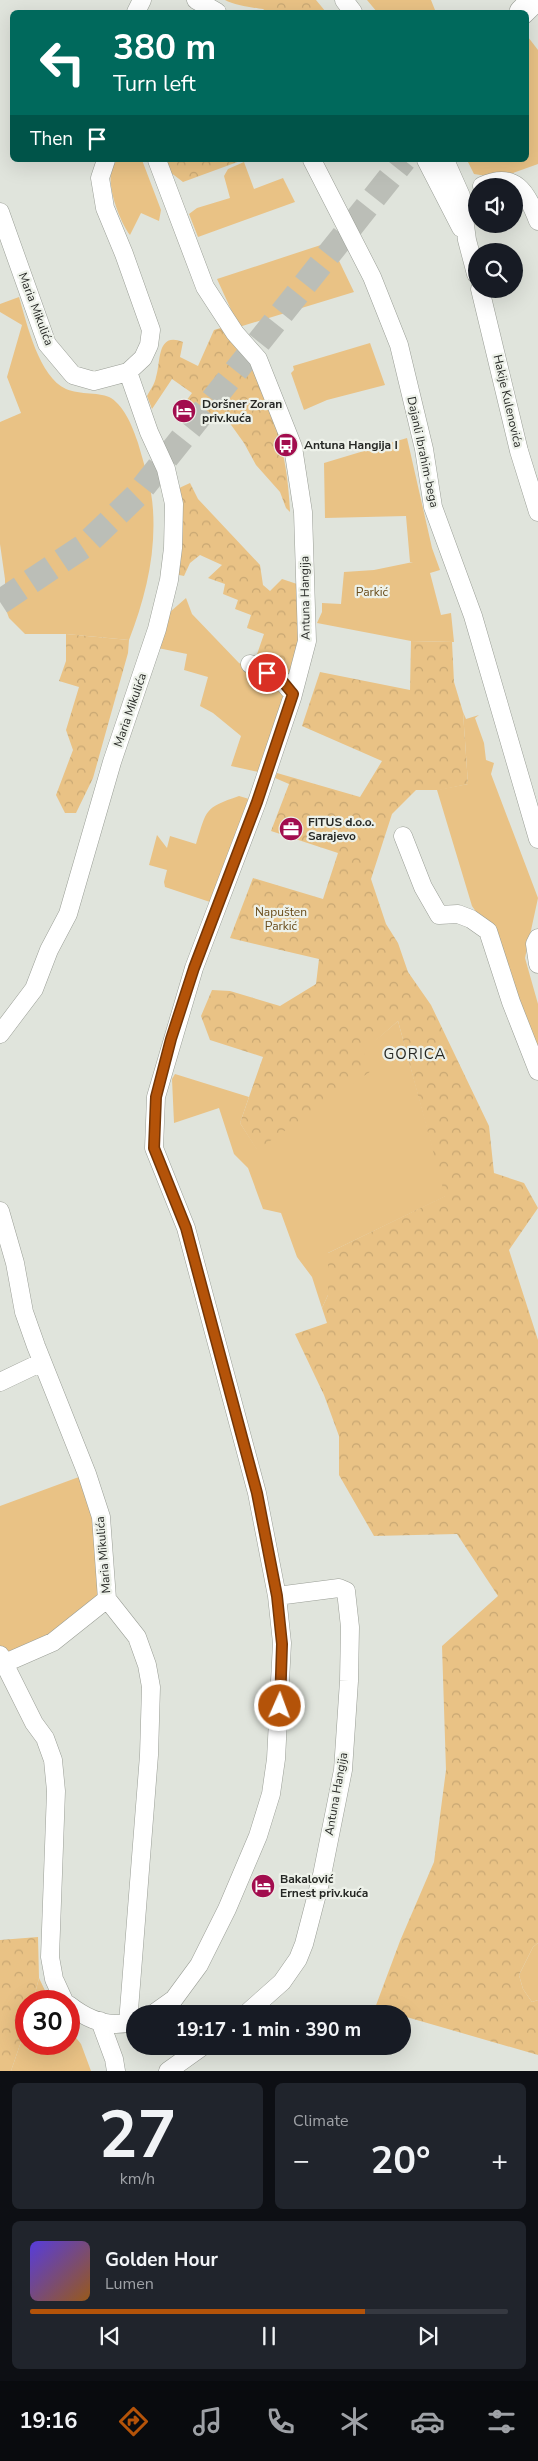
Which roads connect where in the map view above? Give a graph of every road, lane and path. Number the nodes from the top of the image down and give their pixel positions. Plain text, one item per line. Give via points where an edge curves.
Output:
1 (196, 0) edge
2 (534, 0) edge
3 (214, 10) edge
4 (524, 10) edge
5 (105, 162) edge
6 (158, 162) edge
7 (313, 162) edge
8 (427, 162) edge
9 (446, 162) edge
10 (468, 191) edge
11 (523, 191) edge
12 (0, 212) edge
13 (468, 216) edge
14 (538, 222) edge
15 (467, 240) junction
16 (468, 244) edge
17 (482, 298) edge
18 (128, 372) junction
19 (538, 512) edge
20 (250, 664) dead end
21 (293, 694) junction
22 (403, 836) dead end
23 (538, 839) edge
24 (538, 938) edge
25 (538, 964) edge
26 (0, 1034) edge
27 (538, 1070) edge
28 (0, 1211) edge
29 (42, 1362) junction
30 (0, 1382) edge
31 (277, 1596) junction
32 (107, 1599) junction
33 (2, 1659) edge
34 (59, 1990) edge
35 (133, 2005) edge
36 (166, 2005) edge
37 (256, 2005) edge
38 (80, 2013) edge
39 (100, 2021) junction
40 (126, 2023) edge
41 (190, 2055) edge
42 (116, 2071) edge
43 (168, 2071) edge

1 - 3 street
2 - 4 main road
5 - 18 street via 100,178 105,208 151,330 143,358
6 - 21 street, Antuna Hangija via 205,287 235,332 258,359 292,448 303,512 307,642
7 - 23 street, Dajanli Ibrahim-bega via 372,277 401,352 424,449 433,507 473,616
8 - 15 street
9 - 10 street
11 - 14 street
12 - 18 street, Maria Mikulića via 47,344 61,362 73,375 94,381
13 - 15 street
15 - 16 street
17 - 19 street, Hakije Kulenovića via 519,451
18 - 26 street, Maria Mikulića via 166,469 174,504 170,580 68,914 34,988
20 - 21 street via 279,677
21 - 31 street, Antuna Hangija via 171,1039 156,1097 154,1148 186,1228 257,1493
22 - 27 street via 423,887 439,915 458,914 488,931
24 - 25 street via 535,944
28 - 29 street, Maria Mikulića via 15,1263 24,1312
29 - 30 street
29 - 32 street, Maria Mikulića via 88,1474 101,1517
31 - 36 street, Antuna Hangija via 282,1644 280,1720 268,1802 242,1876 200,1965
31 - 37 street, Antuna Hangija via 339,1588 348,1594 348,1701 343,1770 322,1876 304,1944 282,1982
32 - 33 street via 53,1642
32 - 35 street, Maria Mikulića via 137,1637 148,1665 151,1687
33 - 34 street via 45,1738 53,1760 56,1791 50,1957
38 - 39 street
39 - 40 street via 113,2025
39 - 42 street
41 - 43 street

